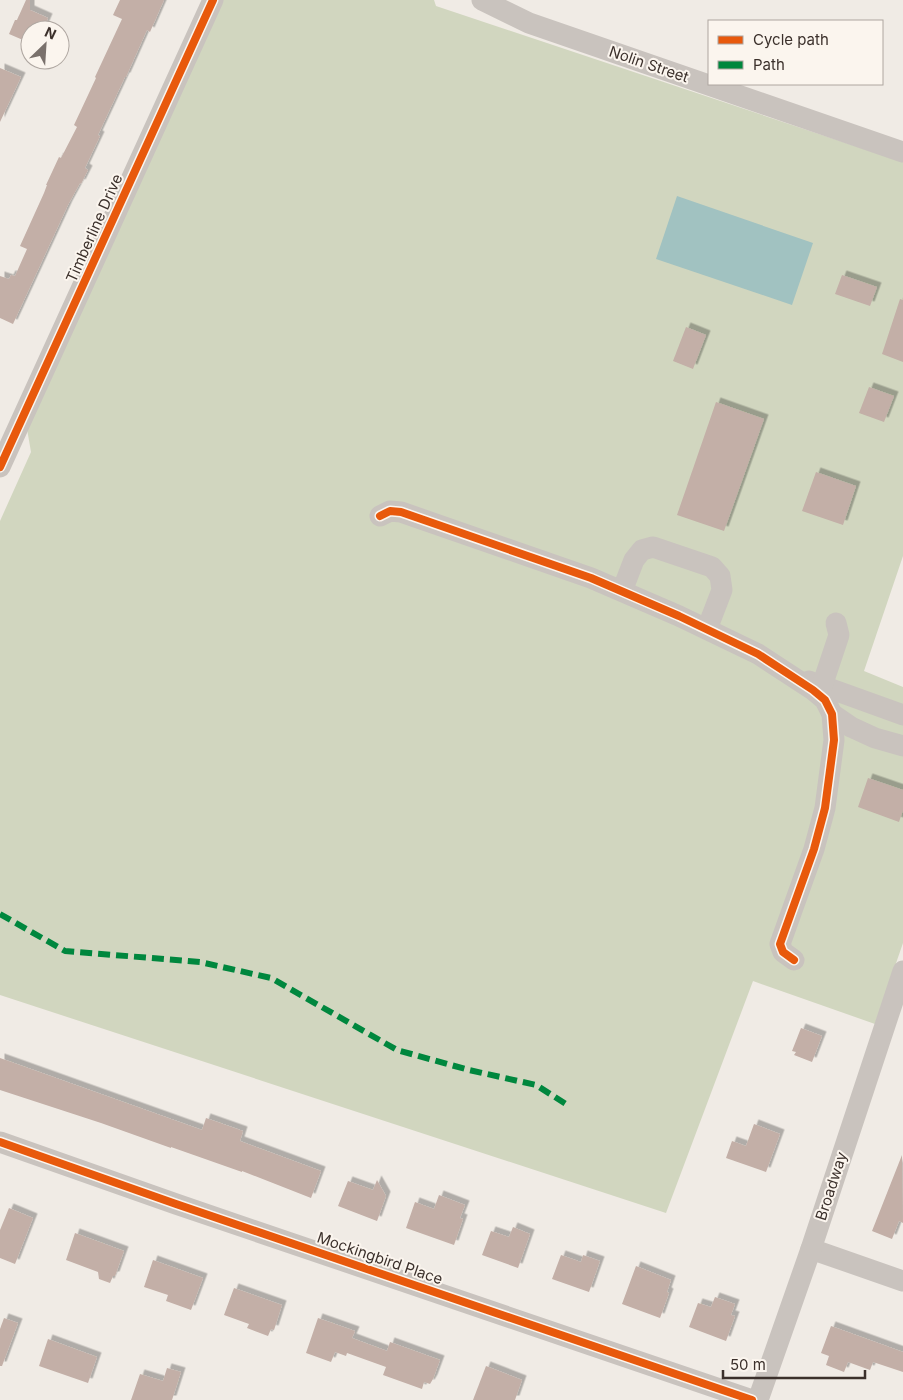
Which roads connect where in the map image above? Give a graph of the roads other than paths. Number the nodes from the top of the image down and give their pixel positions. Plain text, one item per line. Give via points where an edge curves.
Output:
1 (212, 0) edge
2 (482, 0) edge
3 (708, 84) edge
4 (710, 85) edge
5 (903, 152) edge
6 (6, 436) edge
7 (0, 467) edge
8 (380, 516) dead end
9 (622, 591) junction
10 (836, 623) dead end
11 (707, 629) junction
12 (784, 671) junction
13 (822, 686) junction
14 (832, 714) junction
15 (903, 715) edge
16 (903, 746) edge
17 (794, 960) dead end
18 (903, 970) edge
19 (898, 1004) edge
20 (0, 1142) edge
21 (810, 1249) junction
22 (903, 1281) edge
23 (752, 1400) edge
24 (758, 1400) edge

1 - 6 street, Timberline Drive
2 - 3 street, Nolin Street via 529,22
4 - 5 street, Nolin Street
6 - 7 street, Timberline Drive
8 - 9 street via 390,511 401,512
9 - 11 street
9 - 11 street via 634,560 642,550 653,547 712,567 720,576 722,590
10 - 13 street via 839,635
11 - 12 street
12 - 13 street
12 - 14 street via 813,690
13 - 15 street
14 - 16 street via 867,735
14 - 17 street via 834,740 825,808 780,944 783,952
18 - 19 street, Broadway
19 - 21 street, Broadway
20 - 23 street, Mockingbird Place
21 - 22 street
21 - 24 street, Broadway

